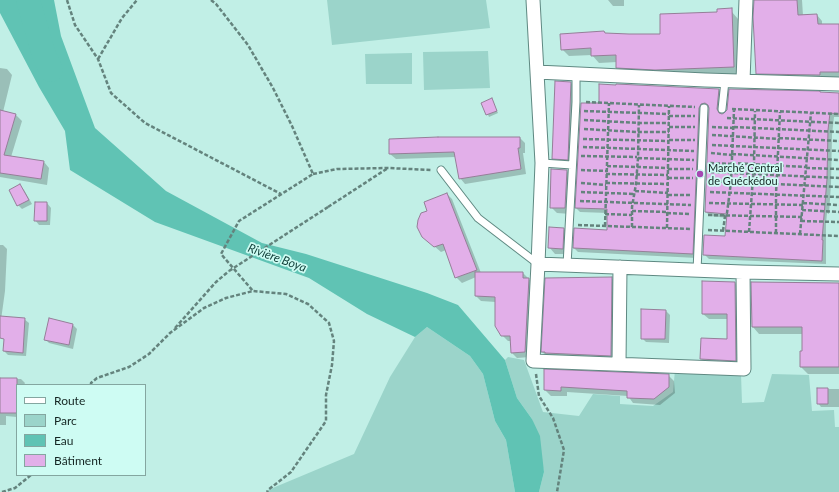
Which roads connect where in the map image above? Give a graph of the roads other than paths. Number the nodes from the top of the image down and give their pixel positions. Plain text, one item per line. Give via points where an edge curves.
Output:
1 (533, 0) edge
2 (746, 0) edge
3 (537, 72) junction
4 (576, 74) junction
5 (725, 80) junction
6 (744, 81) junction
7 (839, 84) edge
8 (704, 108) dead end
9 (722, 109) dead end
10 (542, 163) junction
11 (572, 167) junction
12 (441, 170) road end
13 (538, 264) junction
14 (568, 265) junction
15 (620, 267) junction
16 (697, 271) junction
17 (743, 272) junction
18 (839, 274) edge
19 (619, 364) junction

1 - 3 street
2 - 6 street
3 - 4 street
3 - 10 street
4 - 5 street
4 - 11 lane
5 - 6 street
5 - 9 lane
6 - 7 street
8 - 16 lane
10 - 11 lane
10 - 13 street
11 - 14 lane
12 - 13 lane via 478,218
13 - 14 street
13 - 19 street via 533,361
14 - 15 street
15 - 16 street
15 - 19 street
16 - 17 street
17 - 18 street
17 - 19 street via 744,369

